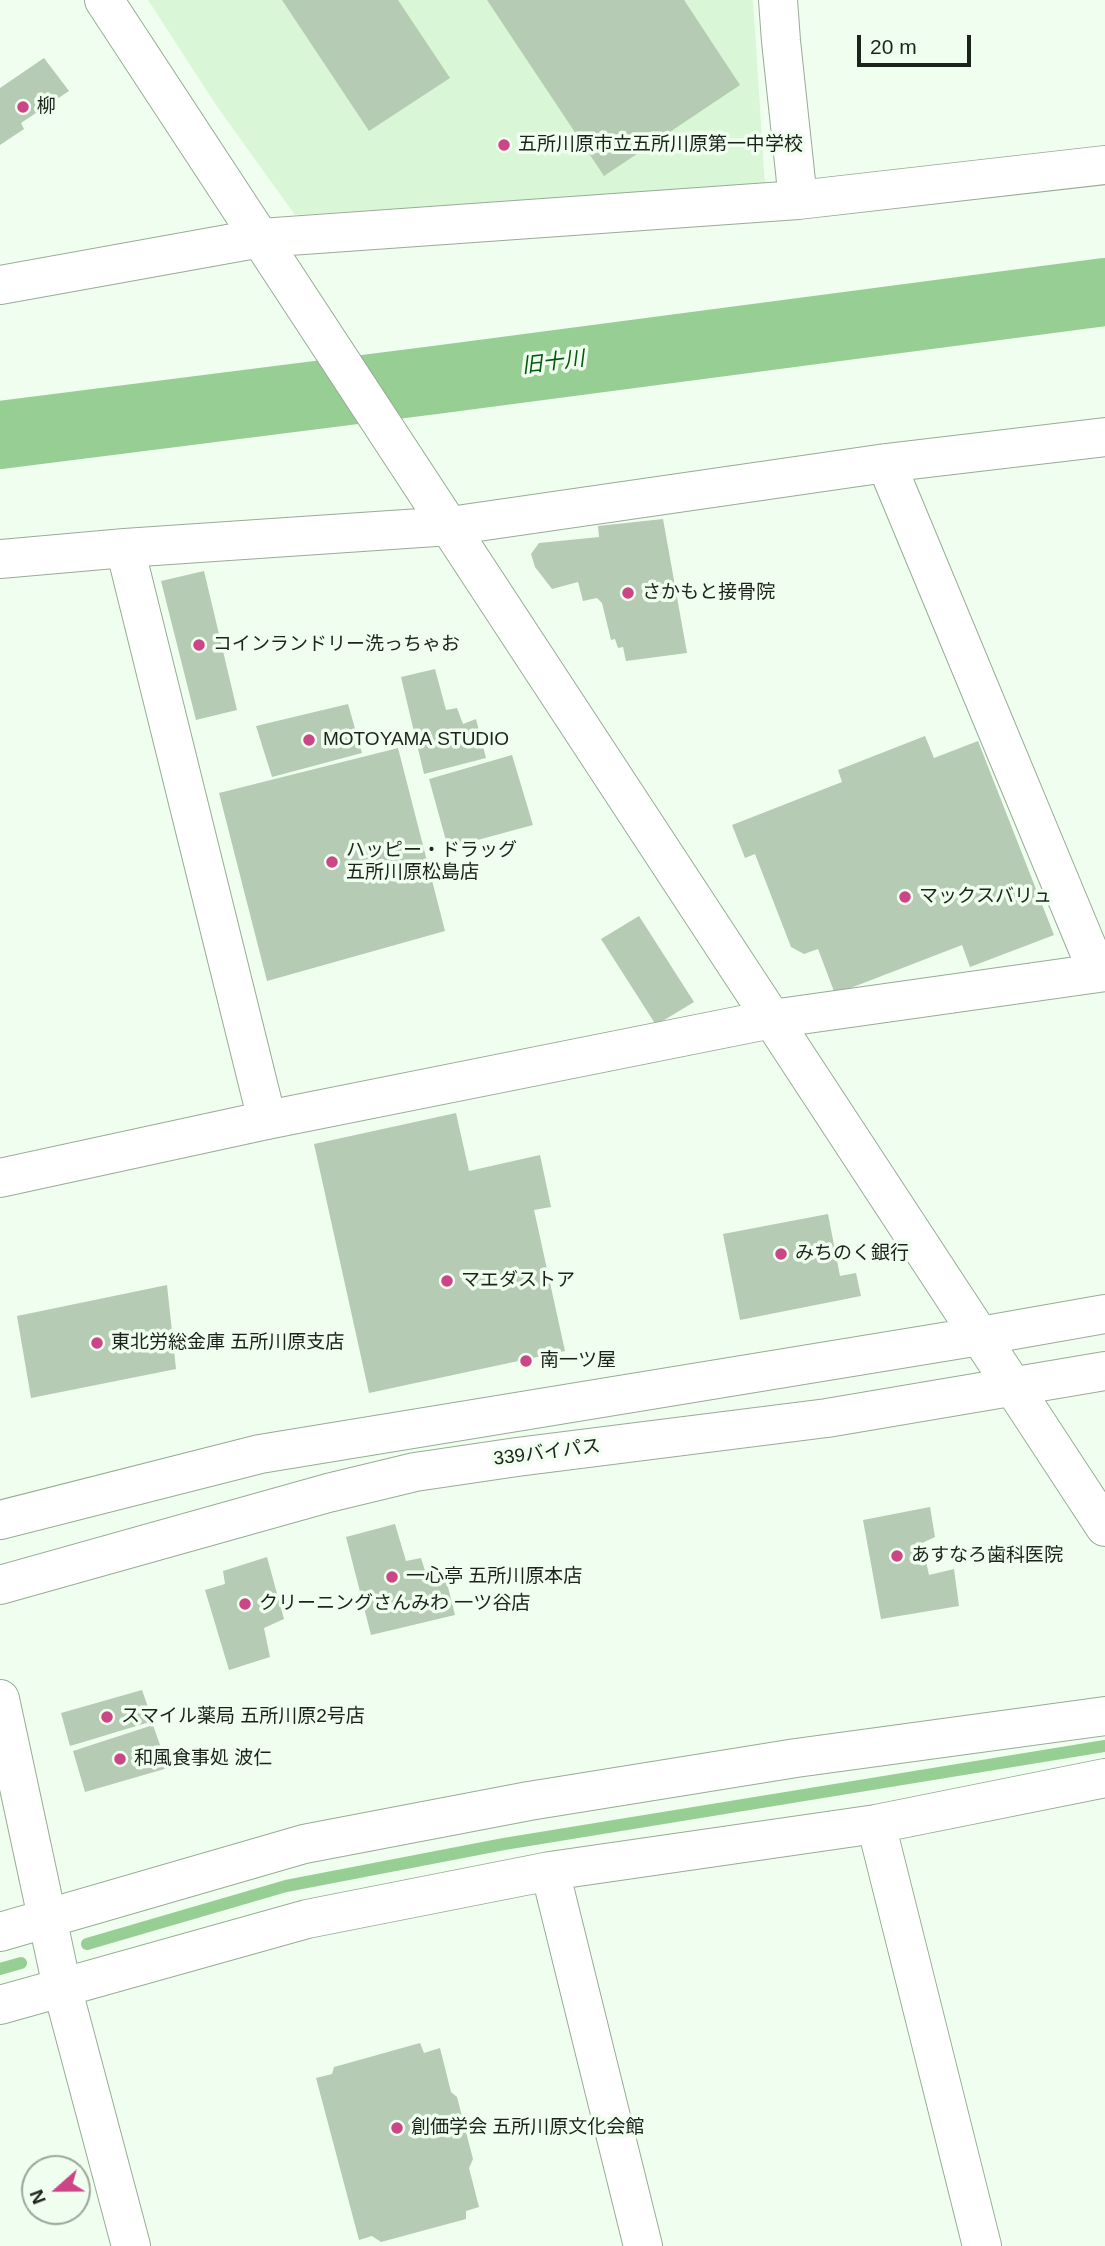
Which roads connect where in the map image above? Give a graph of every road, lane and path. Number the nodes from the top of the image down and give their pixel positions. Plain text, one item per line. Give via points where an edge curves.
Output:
1 (104, 0) edge
2 (778, 0) edge
3 (1105, 165) edge
4 (799, 200) junction
5 (271, 252) junction
6 (0, 285) edge
7 (1105, 437) edge
8 (886, 463) junction
9 (450, 527) junction
10 (125, 548) junction
11 (0, 559) edge
12 (1101, 972) edge
13 (772, 1019) junction
14 (267, 1120) junction
15 (0, 1178) edge
16 (1105, 1314) edge
17 (980, 1336) junction
18 (1105, 1371) edge
19 (1013, 1385) junction
20 (0, 1520) edge
21 (1105, 1527) edge
22 (0, 1585) edge
23 (0, 1699) edge
24 (1105, 1716) edge
25 (1105, 1779) edge
26 (876, 1824) junction
27 (550, 1871) junction
28 (47, 1919) junction
29 (0, 1932) edge
30 (62, 1987) junction
31 (0, 2005) edge
32 (131, 2246) edge
33 (643, 2246) edge
34 (982, 2246) edge

1 - 5 street
2 - 4 street
3 - 4 street
4 - 5 street
5 - 6 street
5 - 9 street
7 - 8 street
8 - 9 street
8 - 12 street
9 - 10 street
9 - 13 street
10 - 11 street
10 - 14 street
12 - 13 street
13 - 14 street
13 - 17 street
14 - 15 street
16 - 17 street
17 - 19 street
17 - 20 street via 260,1454
18 - 19 street, 339バイパス
19 - 21 street
19 - 22 street, 339バイパス via 827,1419 415,1472
23 - 28 street
24 - 28 street via 783,1760 370,1831 304,1844
25 - 26 street
26 - 27 street
26 - 34 street
27 - 30 street via 307,1919
27 - 33 street
28 - 29 street
28 - 30 street
30 - 31 street
30 - 32 street

